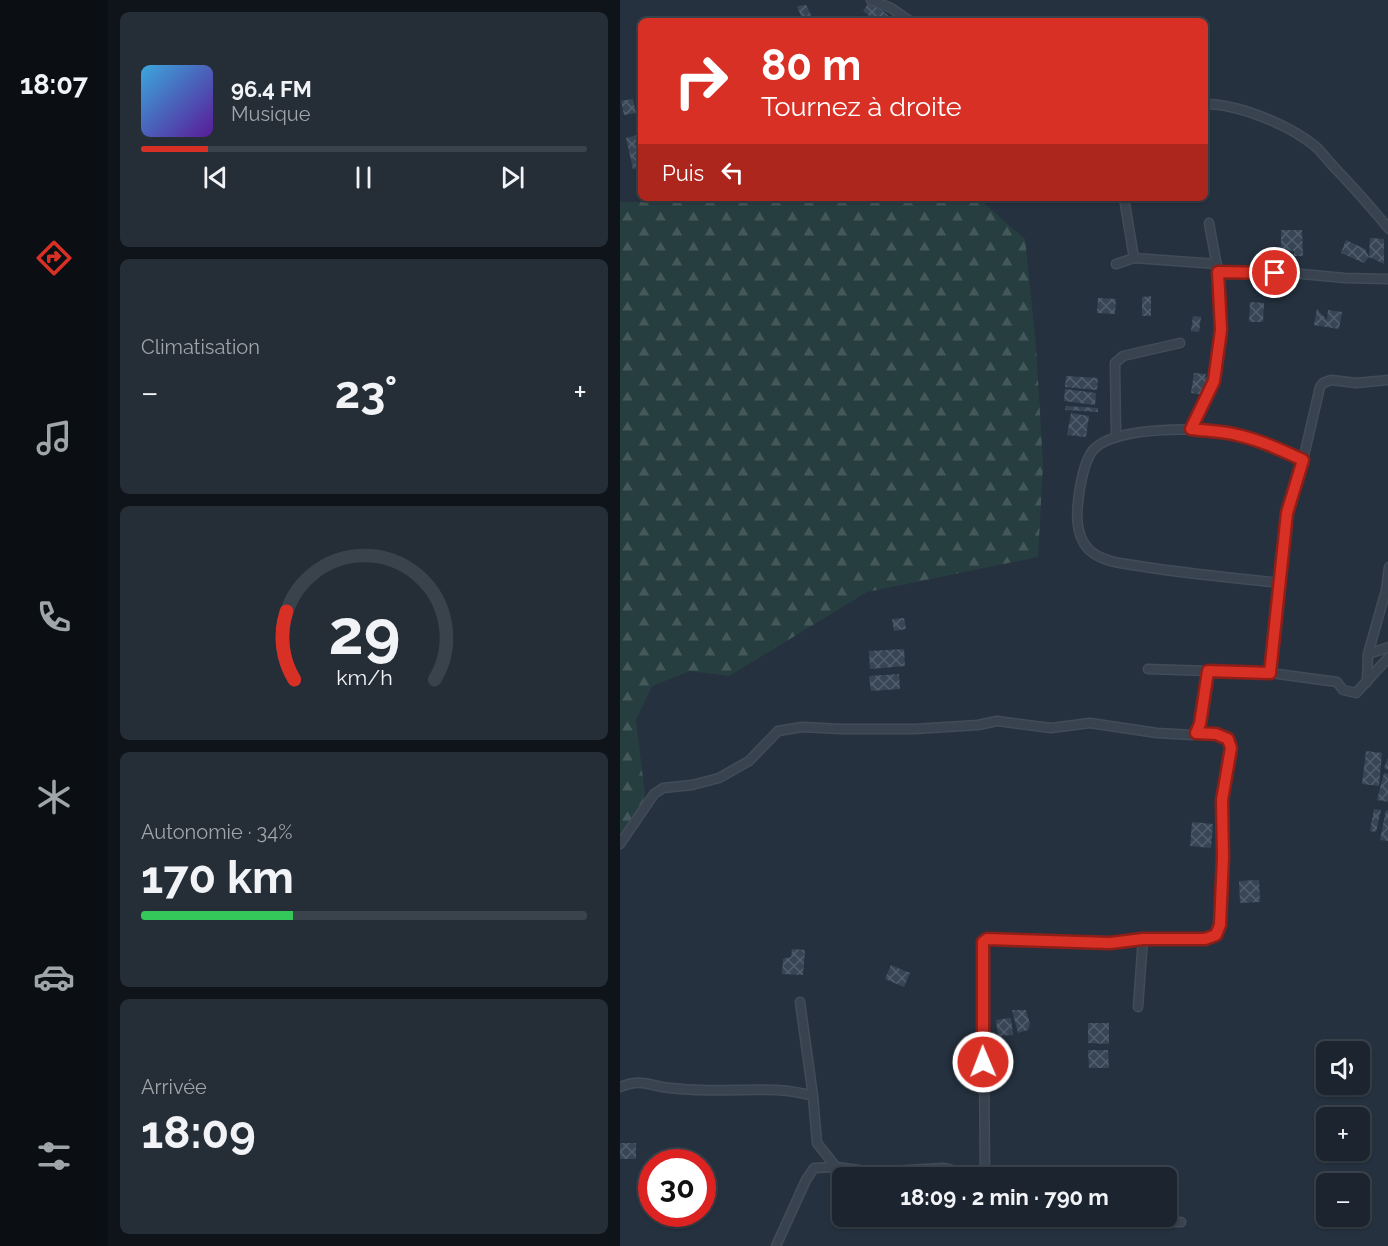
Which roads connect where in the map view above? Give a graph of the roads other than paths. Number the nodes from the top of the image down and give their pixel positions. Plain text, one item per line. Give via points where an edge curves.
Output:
1 (871, 0) edge
2 (906, 18) edge
3 (1208, 104) edge
4 (1124, 201) edge
5 (1209, 223) dead end
6 (1388, 229) edge
7 (1134, 258) junction
8 (1116, 264) dead end
9 (1218, 268) junction
10 (1388, 279) edge
11 (1180, 343) dead end
12 (1388, 380) edge
13 (1191, 429) junction
14 (1116, 437) junction
15 (1303, 460) junction
16 (1388, 567) edge
17 (1281, 583) junction
18 (1387, 590) edge
19 (1388, 647) edge
20 (1368, 654) junction
21 (1388, 657) edge
22 (1148, 669) dead end
23 (1208, 671) junction
24 (1270, 673) junction
25 (1367, 682) junction
26 (1196, 733) junction
27 (620, 844) edge
28 (1143, 939) junction
29 (800, 1002) dead end
30 (1138, 1007) dead end
31 (620, 1087) edge
32 (813, 1096) junction
33 (832, 1167) edge
34 (836, 1167) edge
35 (985, 1167) edge
36 (1177, 1222) edge
37 (1181, 1222) dead end
38 (776, 1246) edge

1 - 2 street
3 - 6 street via 1223,104 1254,114 1316,147
4 - 7 street
5 - 9 street
7 - 8 street
7 - 9 street
9 - 10 street
9 - 13 street via 1221,330 1214,381
11 - 14 street via 1123,356 1115,363
12 - 15 street via 1323,383
13 - 14 street
13 - 15 street via 1236,434
14 - 17 street via 1093,450 1078,498 1076,518 1082,539 1092,552 1116,562
15 - 17 street via 1287,513
16 - 18 street
17 - 24 street
18 - 20 street
19 - 20 street
20 - 25 street
21 - 25 street
22 - 23 street
23 - 24 street
23 - 26 street
24 - 25 street via 1337,682 1349,693 1356,693
26 - 27 street via 1157,733 1090,723 1051,728 997,721 914,729 802,726 778,731 749,761 719,778 663,788 654,794
26 - 28 street via 1222,736 1231,748 1222,800 1220,925 1216,935 1205,939
28 - 30 street
28 - 35 street via 1110,943 1000,939 983,942
29 - 32 street
31 - 32 street via 646,1082 667,1088 759,1088
32 - 34 street via 816,1143
33 - 38 street via 814,1168
36 - 37 street

